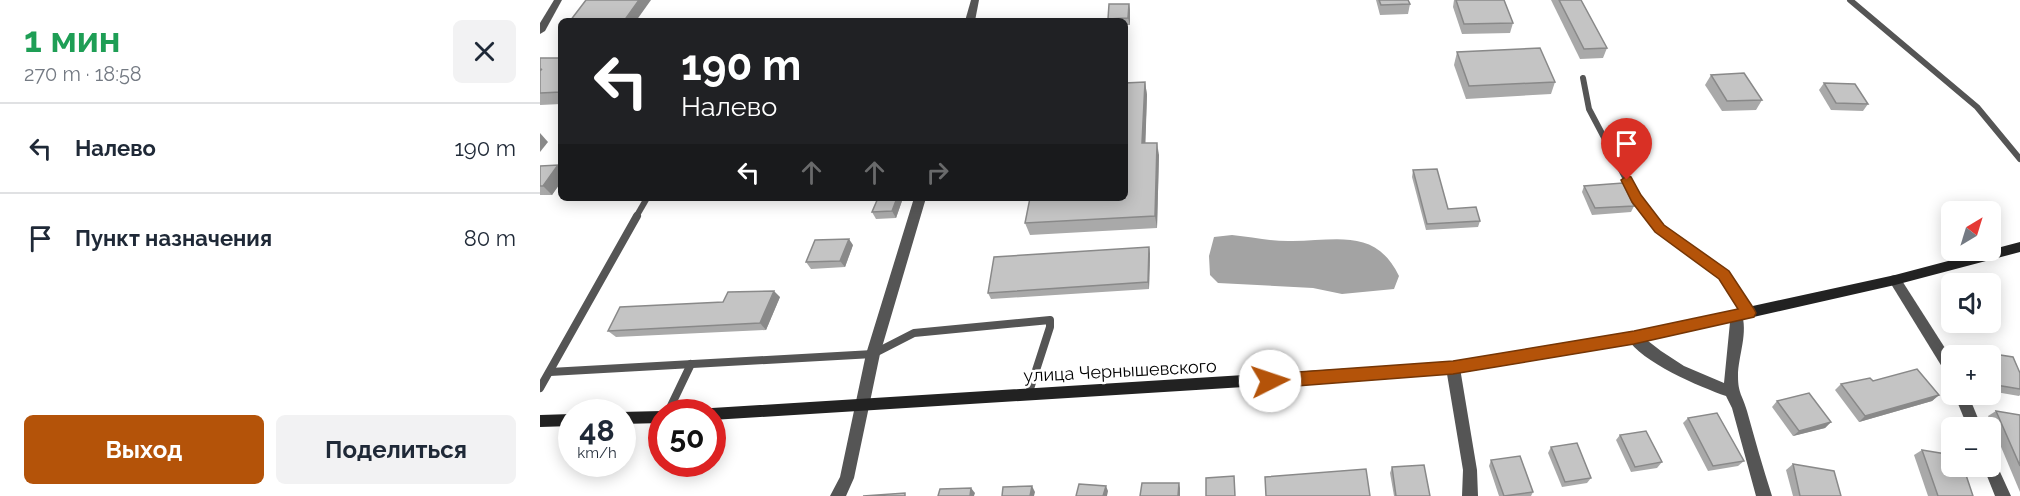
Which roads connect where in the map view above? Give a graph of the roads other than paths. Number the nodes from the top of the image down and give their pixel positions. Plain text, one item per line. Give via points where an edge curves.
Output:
1 (558, 0) edge
2 (975, 0) edge
3 (1850, 0) edge
4 (971, 18) edge
5 (540, 31) edge
6 (1583, 78) dead end
7 (2020, 159) edge
8 (645, 201) edge
9 (919, 201) edge
10 (2020, 247) edge
11 (1895, 280) junction
12 (1742, 315) junction
13 (1634, 338) junction
14 (1941, 353) edge
15 (873, 354) junction
16 (691, 364) junction
17 (1453, 368) junction
18 (550, 372) junction
19 (540, 388) edge
20 (1731, 391) junction
21 (1028, 395) junction
22 (674, 399) edge
23 (861, 406) junction
24 (726, 413) edge
25 (558, 420) edge
26 (540, 421) edge
27 (1995, 477) edge
28 (838, 496) edge
29 (1470, 496) edge
30 (1764, 496) edge
31 (2003, 496) edge

1 - 5 street
2 - 4 street
3 - 7 lane via 1977,107
6 - 12 lane via 1589,109 1636,198 1660,228 1724,275
8 - 18 lane
9 - 15 street
10 - 11 main road, улица Чернышевского
11 - 12 main road, улица Чернышевского
11 - 14 street
12 - 13 main road, улица Чернышевского
12 - 20 street
13 - 17 main road, улица Чернышевского
13 - 20 street via 1657,357 1699,380
15 - 16 lane
15 - 21 lane via 914,333 1050,320
15 - 23 street
16 - 18 lane
16 - 22 lane
17 - 21 main road, улица Чернышевского
17 - 29 street via 1470,470
18 - 19 lane
20 - 30 street
21 - 23 main road, улица Чернышевского
23 - 24 main road, улица Чернышевского
23 - 28 street via 847,478
25 - 26 main road
27 - 31 street

